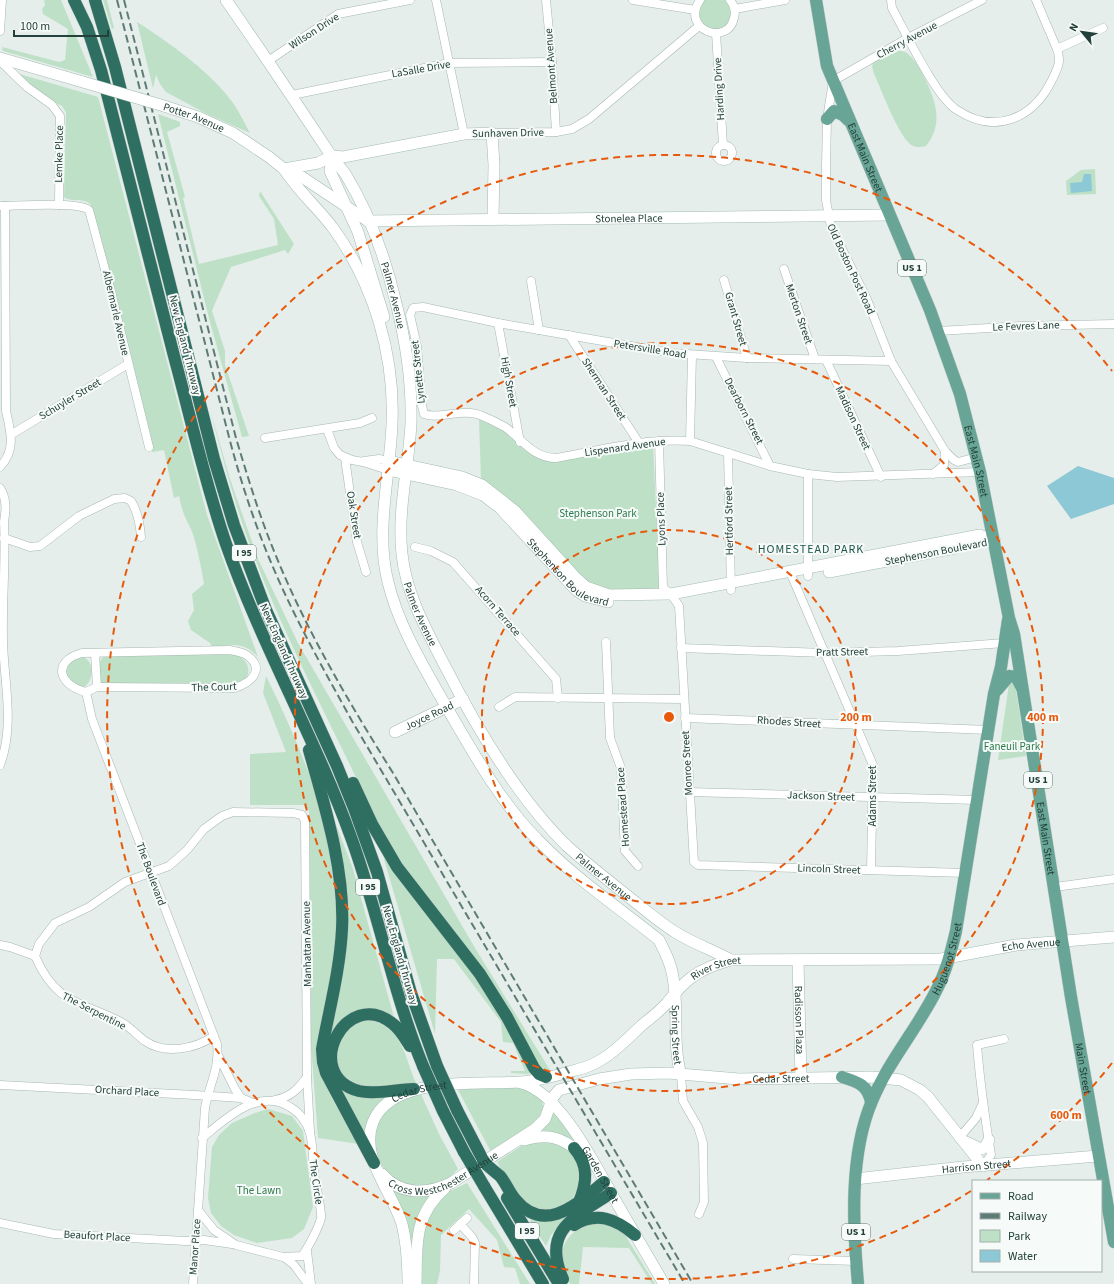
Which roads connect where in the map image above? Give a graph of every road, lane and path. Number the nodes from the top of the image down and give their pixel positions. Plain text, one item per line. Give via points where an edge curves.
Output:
1 (2, 0) edge
2 (74, 0) edge
3 (95, 0) edge
4 (226, 0) edge
5 (410, 0) edge
6 (436, 0) edge
7 (546, 0) edge
8 (632, 0) edge
9 (700, 0) edge
10 (730, 0) edge
11 (785, 0) edge
12 (816, 0) edge
13 (891, 0) edge
14 (982, 0) edge
15 (1036, 0) edge
16 (734, 9) junction
17 (695, 10) junction
18 (699, 26) junction
19 (1103, 28) dead end
20 (0, 30) edge
21 (716, 33) junction
22 (908, 38) junction
23 (1057, 49) junction
24 (0, 58) edge
25 (0, 61) edge
26 (268, 61) junction
27 (552, 62) junction
28 (449, 63) junction
29 (833, 81) junction
30 (292, 95) junction
31 (827, 120) junction
32 (850, 122) junction
33 (556, 132) junction
34 (492, 133) junction
35 (464, 134) junction
36 (722, 145) dead end
37 (332, 156) junction
38 (284, 169) junction
39 (59, 205) junction
40 (345, 205) junction
41 (2, 206) edge
42 (890, 215) junction
43 (828, 216) junction
44 (493, 219) junction
45 (368, 221) junction
46 (784, 269) dead end
47 (530, 280) dead end
48 (724, 280) dead end
49 (413, 308) joint
50 (498, 323) junction
51 (1114, 324) edge
52 (539, 330) junction
53 (939, 331) junction
54 (569, 335) junction
55 (692, 356) junction
56 (716, 357) junction
57 (747, 358) junction
58 (815, 359) junction
59 (826, 360) junction
60 (891, 361) junction
61 (128, 364) junction
62 (390, 379) junction
63 (5, 398) junction
64 (0, 408) edge
65 (424, 414) joint
66 (372, 418) dead end
67 (327, 429) junction
68 (12, 434) junction
69 (265, 438) dead end
70 (659, 441) junction
71 (690, 441) junction
72 (520, 442) junction
73 (639, 443) junction
74 (149, 447) dead end
75 (944, 450) junction
76 (728, 453) junction
77 (977, 457) junction
78 (345, 458) junction
79 (389, 466) junction
80 (770, 466) junction
81 (0, 468) edge
82 (407, 470) junction
83 (980, 472) junction
84 (808, 474) junction
85 (932, 474) junction
86 (880, 477) junction
87 (0, 488) edge
88 (141, 537) dead end
89 (4, 538) junction
90 (995, 541) junction
91 (415, 547) dead end
92 (366, 572) dead end
93 (808, 572) junction
94 (791, 575) junction
95 (730, 586) junction
96 (673, 597) junction
97 (1009, 618) junction
98 (606, 642) dead end
99 (1004, 643) junction
100 (681, 648) junction
101 (95, 653) junction
102 (825, 653) junction
103 (97, 687) junction
104 (1024, 691) junction
105 (86, 692) junction
106 (994, 694) junction
107 (558, 698) junction
108 (609, 699) junction
109 (684, 699) junction
110 (463, 700) junction
111 (447, 707) junction
112 (499, 707) dead end
113 (298, 713) junction
114 (313, 713) junction
115 (685, 718) junction
116 (855, 725) junction
117 (988, 730) junction
118 (395, 732) dead end
119 (0, 764) edge
120 (688, 792) junction
121 (873, 798) junction
122 (977, 800) junction
123 (694, 862) joint
124 (638, 866) dead end
125 (871, 870) junction
126 (150, 872) junction
127 (966, 873) junction
128 (1114, 879) edge
129 (1055, 887) junction
130 (1114, 937) edge
131 (1063, 942) junction
132 (0, 946) edge
133 (35, 956) junction
134 (949, 959) junction
135 (731, 960) junction
136 (798, 961) junction
137 (674, 993) junction
138 (214, 1036) junction
139 (1004, 1039) dead end
140 (218, 1055) junction
141 (423, 1066) junction
142 (681, 1075) junction
143 (307, 1077) junction
144 (546, 1077) junction
145 (842, 1077) junction
146 (801, 1078) junction
147 (883, 1078) junction
148 (519, 1082) junction
149 (0, 1084) edge
150 (414, 1089) junction
151 (207, 1096) junction
152 (241, 1098) junction
153 (271, 1101) junction
154 (871, 1102) junction
155 (253, 1103) junction
156 (551, 1103) junction
157 (982, 1105) junction
158 (310, 1132) junction
159 (202, 1138) junction
160 (962, 1139) junction
161 (989, 1140) junction
162 (516, 1143) junction
163 (574, 1148) junction
164 (1098, 1156) junction
165 (375, 1164) junction
166 (983, 1166) junction
167 (601, 1177) junction
168 (498, 1178) junction
169 (855, 1179) junction
170 (451, 1183) junction
171 (611, 1193) junction
172 (579, 1202) junction
173 (198, 1210) junction
174 (699, 1214) dead end
175 (467, 1218) dead end
176 (1112, 1220) edge
177 (0, 1223) edge
178 (460, 1224) junction
179 (454, 1230) dead end
180 (560, 1235) junction
181 (635, 1235) junction
182 (196, 1240) junction
183 (1114, 1242) edge
184 (236, 1245) junction
185 (307, 1250) junction
186 (283, 1257) junction
187 (793, 1259) dead end
188 (856, 1261) junction
189 (193, 1284) edge
190 (310, 1284) edge
191 (408, 1284) edge
192 (416, 1284) edge
193 (474, 1284) edge
194 (543, 1284) edge
195 (559, 1284) edge
196 (565, 1284) edge
197 (664, 1284) edge
198 (858, 1284) edge

1 - 20 street
2 - 113 highway, New England Thruway / I 95 via 101,70 200,458 219,523 251,609
3 - 114 highway, New England Thruway / I 95 via 115,67 227,503 260,596
4 - 26 street, Palmer Avenue
5 - 26 street, Wilson Drive via 338,14
6 - 28 street
7 - 27 street, Belmont Avenue
8 - 17 street
9 - 17 street
10 - 16 street
11 - 16 street
12 - 29 main road, East Main Street / US 1 via 823,45
13 - 22 street via 892,8
14 - 22 street, Cherry Avenue
15 - 23 street
16 - 21 street via 735,15 731,26
17 - 18 street
18 - 21 street
18 - 33 street, Sunhaven Drive via 589,119 572,129
19 - 23 street
21 - 36 street, Harding Drive
22 - 23 street via 940,92 952,106 976,120 989,122 1016,118 1039,102 1060,64
22 - 29 street, Cherry Avenue
24 - 38 street, Potter Avenue, bridge via 198,117 231,132
25 - 39 street, Lemke Place via 52,105 60,116
26 - 30 street, Palmer Avenue
27 - 28 street, LaSalle Drive
27 - 33 street, Belmont Avenue
28 - 30 street, LaSalle Drive
28 - 35 street
29 - 31 street, Old Boston Post Road
29 - 32 main road, East Main Street / US 1
30 - 37 street, Palmer Avenue
31 - 32 main road via 832,112 838,112
31 - 43 street, Old Boston Post Road
32 - 42 main road, East Main Street / US 1
33 - 34 street, Sunhaven Drive
34 - 35 street, Sunhaven Drive
34 - 44 street
35 - 37 street, Sunhaven Drive via 343,157
37 - 38 street, Sunhaven Drive via 318,163
37 - 40 street, Palmer Avenue via 330,171
37 - 45 street, Palmer Avenue via 345,173
38 - 40 street, Potter Avenue
38 - 62 street, Palmer Avenue via 291,181 336,231 358,270 376,313
39 - 41 street
39 - 61 street, Albermarle Avenue via 85,206 92,216
40 - 45 street, Potter Avenue
40 - 62 street, Palmer Avenue via 358,232 389,333
41 - 63 street
42 - 43 street, Stonelea Place
42 - 53 main road, East Main Street / US 1
43 - 44 street, Stonelea Place
43 - 60 street, Old Boston Post Road via 833,233 866,297
44 - 45 street, Stonelea Place
45 - 82 street, Palmer Avenue via 389,278 404,337 411,398
46 - 58 street, Merton Street
47 - 52 street
48 - 57 street, Grant Street
49 - 50 street, Petersville Road via 424,307
49 - 65 street, Lynette Street via 410,315 417,346
50 - 52 street, Petersville Road
50 - 72 street, High Street
51 - 53 street, Le Fevres Lane
52 - 54 street, Petersville Road
53 - 77 main road, East Main Street / US 1
54 - 55 street, Petersville Road
54 - 73 street, Sherman Street
55 - 56 street, Petersville Road
55 - 71 street
56 - 57 street, Petersville Road
56 - 80 street, Dearborn Street
57 - 58 street, Petersville Road
58 - 59 street, Petersville Road
59 - 60 street, Petersville Road
59 - 86 street, Madison Street
60 - 75 street, Old Boston Post Road
61 - 68 street, Schuyler Street
61 - 74 street, Albermarle Avenue
62 - 79 street, Palmer Avenue via 392,423
63 - 64 street
63 - 68 street
65 - 72 street, Lispenard Avenue via 457,412 480,415 505,427
66 - 67 street via 360,423
67 - 69 street
67 - 78 street via 336,451
68 - 81 street via 11,451
70 - 71 street, Lispenard Avenue
70 - 73 street, Lispenard Avenue
70 - 96 street, Lyons Place via 663,588
71 - 76 street, Lispenard Avenue
72 - 73 street, Lispenard Avenue via 536,454 548,458
75 - 77 street, Old Boston Post Road via 958,462
75 - 85 street via 944,465
76 - 80 street, Lispenard Avenue
76 - 95 street, Hertford Street
77 - 83 main road, East Main Street / US 1
78 - 79 street, Stephenson Boulevard via 363,462 379,459
78 - 92 street, Oak Street via 357,542
79 - 82 street, Stephenson Boulevard
79 - 111 street, Palmer Avenue via 383,536 388,582 403,624
80 - 84 street, Lispenard Avenue
82 - 96 street, Stephenson Boulevard via 462,477 482,485 515,510 586,587 609,595
82 - 110 street, Palmer Avenue via 401,527 403,568 417,610
83 - 85 street, Lispenard Avenue
83 - 90 main road, East Main Street / US 1
84 - 86 street, Lispenard Avenue
84 - 93 street
85 - 86 street, Lispenard Avenue
87 - 89 street via 4,494 6,510
88 - 89 street via 135,508 131,501 120,498 79,516 40,546 30,547
89 - 119 street via 3,642 8,733
90 - 93 street, Stephenson Boulevard via 980,535
90 - 97 main road, East Main Street / US 1
91 - 107 street, Acorn Terrace via 431,551 453,562 472,582 556,678
93 - 94 street, Stephenson Boulevard
94 - 95 street, Stephenson Boulevard
94 - 102 street, Adams Street
95 - 96 street, Stephenson Boulevard
96 - 100 street, Monroe Street via 679,606
97 - 99 main road, Huguenot Street / US 1
97 - 104 main road, East Main Street / US 1
98 - 108 street, Homestead Place
99 - 102 street, Pratt Street via 898,651
99 - 106 main road, Huguenot Street / US 1
100 - 102 street, Pratt Street
100 - 109 street, Monroe Street
101 - 103 street
101 - 103 street, The Court via 229,650 247,655 254,664 255,672 250,681 235,688
101 - 105 street, The Court via 73,655 62,669 66,683
102 - 116 street, Adams Street
103 - 105 street, The Court
104 - 106 main road via 1019,680 1009,676
104 - 129 main road, East Main Street / US 1
105 - 126 street, The Boulevard via 92,719
106 - 117 main road, Huguenot Street / US 1
107 - 108 street
107 - 112 street via 514,697
108 - 109 street
108 - 124 street, Homestead Place via 611,744 621,768 625,851
109 - 115 street, Monroe Street
110 - 111 street, Joyce Road
110 - 135 street, Palmer Avenue via 523,794 566,845 672,930
111 - 118 street, Joyce Road
111 - 137 street, Palmer Avenue via 501,794 536,838 552,854 659,940 671,966
113 - 141 highway, New England Thruway / I 95 via 327,775 354,847 397,993
113 - 165 highway via 326,815 342,900 341,944 322,1062 328,1078
114 - 144 highway via 340,756 372,824 394,862 480,974 534,1068
114 - 168 highway, New England Thruway / I 95, bridge via 349,794 370,850 411,993 437,1066 474,1144
115 - 116 street, Rhodes Street
115 - 120 street, Monroe Street
116 - 117 street, Rhodes Street
116 - 121 street, Adams Street via 873,765
117 - 122 main road, Huguenot Street / US 1
120 - 121 street, Jackson Street
120 - 123 street, Monroe Street
121 - 122 street, Jackson Street
121 - 125 street, Adams Street
122 - 127 main road, Huguenot Street / US 1
123 - 125 street, Lincoln Street via 698,865
125 - 127 street, Lincoln Street
126 - 133 street via 125,882 89,907 55,923 39,944
126 - 138 street, The Boulevard
126 - 143 street, Manhattan Avenue via 176,861 204,829 222,816 233,812 299,814 305,821
127 - 134 main road, Huguenot Street / US 1
128 - 129 street
129 - 131 main road, East Main Street / US 1
130 - 131 street, Echo Avenue
131 - 134 street, Echo Avenue via 1016,945
131 - 164 main road, Main Street / US 1
132 - 133 street
133 - 138 street, The Serpentine via 42,974 56,990 70,1000 123,1023 152,1045 182,1048 204,1042
134 - 136 street, River Street
134 - 147 main road, Huguenot Street / US 1 via 931,1002
135 - 136 street, River Street
135 - 137 street, River Street via 698,973
136 - 146 street, Radisson Plaza
137 - 142 street, Spring Street via 676,1056
137 - 144 street, River Street via 605,1059 586,1067
138 - 140 street, The Boulevard
139 - 157 street via 977,1045
140 - 151 street, The Boulevard via 217,1069
140 - 152 street, The Boulevard
141 - 150 highway via 396,1026 380,1016 352,1020 342,1027 334,1038 331,1050 333,1065 340,1078 349,1086 366,1092
141 - 194 highway, New England Thruway / I 95, bridge via 442,1111 464,1152
142 - 146 street, Cedar Street via 739,1079
142 - 156 street, Cedar Street via 643,1074 599,1079 559,1090
142 - 174 street via 683,1101 698,1127 703,1143 704,1202
143 - 153 street, The Circle via 296,1092
143 - 158 street, The Circle
144 - 148 street, River Street
145 - 146 street, Cedar Street
145 - 147 street, Cedar Street
145 - 154 main road via 864,1085
147 - 154 main road, Huguenot Street / US 1
147 - 160 street, Cedar Street via 901,1080 920,1090
148 - 150 street, Cedar Street via 478,1082
148 - 156 street, Garden Street via 536,1088
149 - 151 street, Orchard Place
150 - 165 street, Cedar Street via 390,1099 376,1116 370,1138
151 - 152 street, Orchard Place
151 - 159 street, The Boulevard
152 - 155 street, Orchard Place
153 - 155 street, The Circle
153 - 158 street, The Circle via 285,1103 295,1109
154 - 169 main road, Huguenot Street / US 1 via 859,1145
155 - 159 street, The Circle via 222,1120
156 - 162 street, Cross Westchester Avenue via 543,1122
156 - 167 street, Garden Street via 585,1146
157 - 160 street
157 - 161 street
158 - 185 street, The Circle via 321,1218
159 - 173 street, The Boulevard
160 - 161 street via 981,1148 985,1148
160 - 166 street, Cedar Street
161 - 166 street via 991,1155
162 - 163 street, Cross Westchester Avenue via 546,1136 561,1139
162 - 170 street, Cross Westchester Avenue
163 - 167 street, Cross Westchester Avenue
163 - 172 highway via 582,1159 586,1173
164 - 166 street, Harrison Street
164 - 176 main road, Main Street / US 1
165 - 170 street, Cross Westchester Avenue via 390,1181 400,1188 411,1191 428,1191
165 - 191 street, Cedar Street via 401,1223 406,1246
166 - 169 street, Harrison Street
167 - 171 street, Garden Street
167 - 172 highway
168 - 172 highway via 523,1208 533,1214 559,1214
168 - 195 highway, New England Thruway / I 95
169 - 188 main road, Huguenot Street / US 1
170 - 192 street via 433,1200 421,1221 417,1238
171 - 180 highway via 573,1219
171 - 181 street, Garden Street
173 - 182 street, Manor Place
173 - 184 street via 214,1230
175 - 178 street
176 - 183 main road, Main Street / US 1
177 - 182 street, Beaufort Place via 54,1234
178 - 179 street
178 - 193 street via 475,1243
180 - 181 highway via 581,1220 598,1217 615,1220
180 - 196 highway via 556,1245 556,1256
181 - 197 street, Garden Street
182 - 184 street
182 - 189 street, Manor Place
184 - 186 street
185 - 186 street via 302,1256
185 - 190 street
186 - 190 street via 294,1265
187 - 188 street
188 - 198 main road, Huguenot Street / US 1

